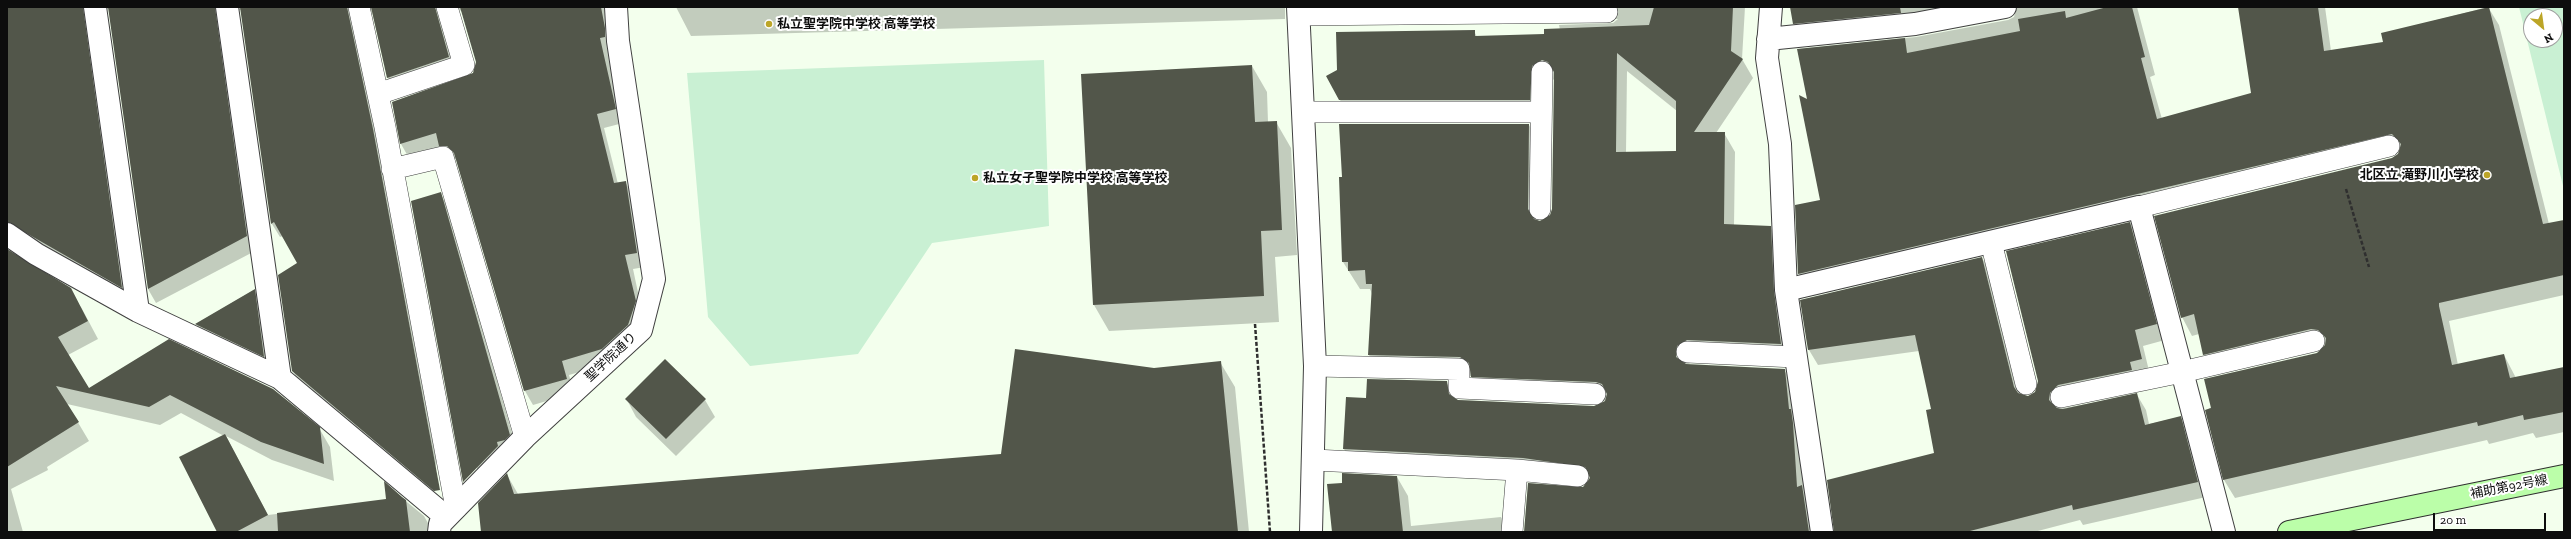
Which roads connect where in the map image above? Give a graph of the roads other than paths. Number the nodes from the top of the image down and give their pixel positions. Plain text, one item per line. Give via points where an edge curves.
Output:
1 (95, 7) edge
2 (227, 7) edge
3 (359, 7) edge
4 (447, 7) edge
5 (616, 7) edge
6 (1771, 7) edge
7 (2005, 7) edge
8 (1299, 11) edge
9 (1607, 12) dead end
10 (1768, 39) junction
11 (1542, 72) dead end
12 (378, 94) junction
13 (1304, 112) junction
14 (1541, 112) junction
15 (2389, 146) dead end
16 (392, 169) junction
17 (2139, 207) junction
18 (1540, 210) dead end
19 (7, 234) edge
20 (1991, 242) junction
21 (1786, 290) junction
22 (138, 311) junction
23 (2314, 341) dead end
24 (1687, 352) dead end
25 (1795, 357) junction
26 (1315, 366) junction
27 (2182, 372) junction
28 (280, 378) junction
29 (2026, 384) dead end
30 (1595, 394) dead end
31 (2061, 397) dead end
32 (525, 437) junction
33 (1314, 460) junction
34 (1517, 470) junction
35 (1578, 476) dead end
36 (2564, 476) edge
37 (447, 519) edge
38 (1311, 532) edge
39 (1512, 532) edge
40 (1822, 532) edge
41 (2224, 532) edge
42 (2289, 532) edge

1 - 22 street
2 - 28 street
3 - 12 lane
4 - 12 lane via 464,65
5 - 32 street, 聖学院通り via 618,41 654,279 641,330
6 - 10 street
7 - 10 street via 1915,24
8 - 9 lane
8 - 13 street
10 - 21 street via 1767,58 1780,144
11 - 14 lane
12 - 16 lane
13 - 14 lane
13 - 26 street
14 - 18 lane
15 - 17 lane
16 - 32 lane via 443,157
16 - 37 lane
17 - 20 street
17 - 27 street
19 - 22 street via 36,254
20 - 21 street
20 - 29 lane
21 - 25 street
22 - 28 street
23 - 27 lane
24 - 25 lane
25 - 40 street
26 - 30 lane via 1459,369 1459,388
26 - 33 street
27 - 31 lane
27 - 41 street
28 - 37 street
32 - 37 street, 聖学院通り
33 - 34 lane
33 - 38 street
34 - 35 lane
34 - 39 lane
36 - 42 street, 補助第92号線

